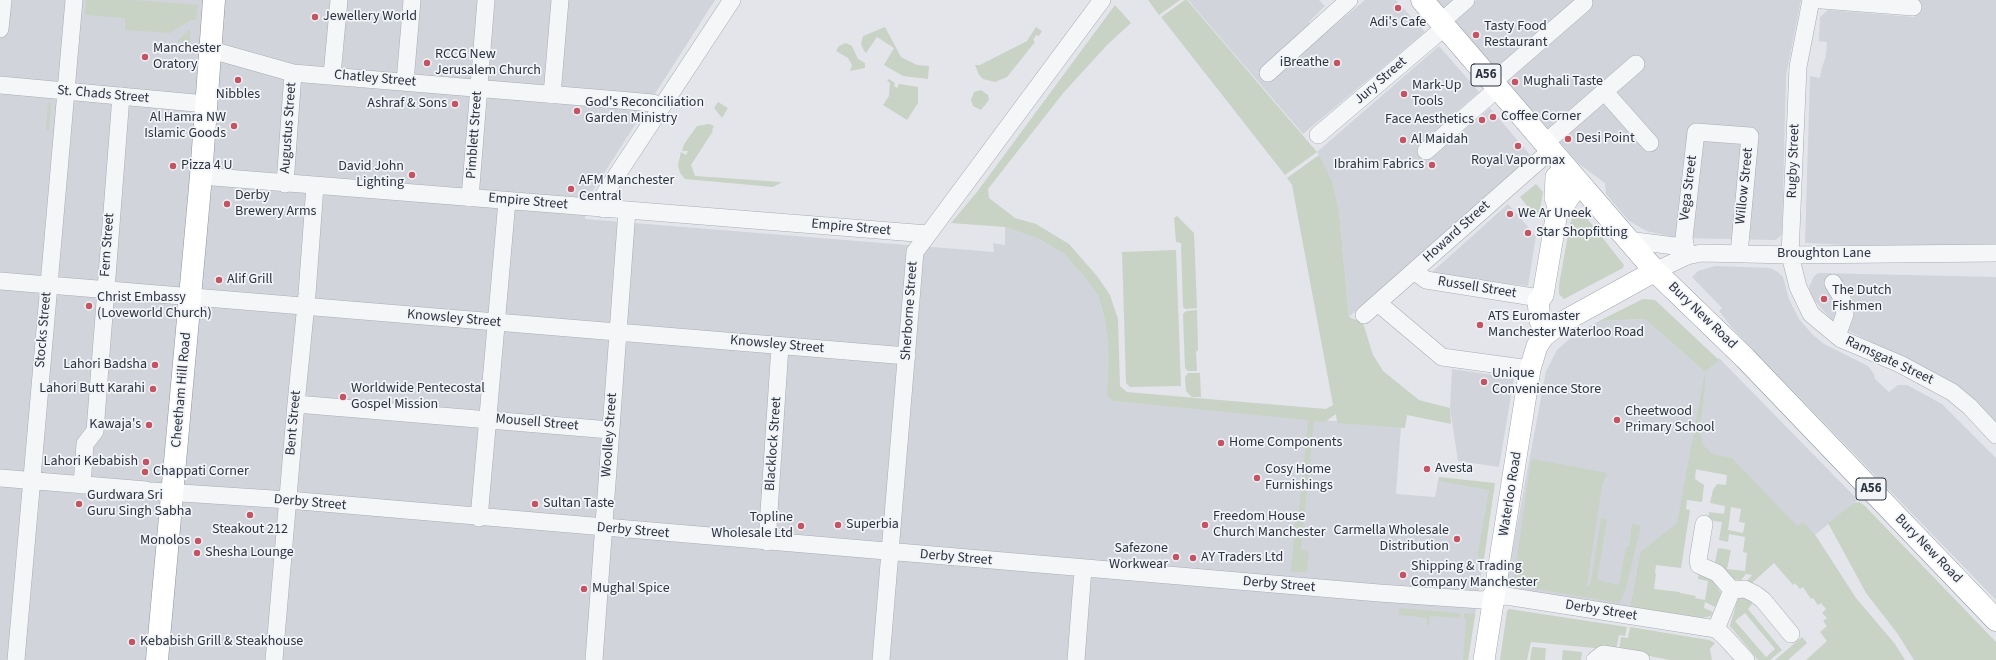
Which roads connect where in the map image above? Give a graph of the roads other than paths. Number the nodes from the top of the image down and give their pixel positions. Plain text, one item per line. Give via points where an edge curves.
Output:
1 (3, 0) edge
2 (74, 0) edge
3 (214, 0) edge
4 (339, 0) edge
5 (412, 0) edge
6 (486, 0) edge
7 (560, 0) edge
8 (732, 0) edge
9 (1102, 0) edge
10 (1349, 0) edge
11 (1422, 0) edge
12 (1466, 0) edge
13 (1811, 0) edge
14 (1822, 0) edge
15 (1584, 3) dead end
16 (1895, 3) edge
17 (1913, 7) dead end
18 (1443, 25) junction
19 (0, 29) edge
20 (210, 52) junction
21 (1636, 64) dead end
22 (1268, 72) dead end
23 (293, 73) junction
24 (332, 75) junction
25 (405, 82) junction
26 (0, 85) edge
27 (1495, 85) junction
28 (478, 88) junction
29 (1604, 91) junction
30 (65, 92) junction
31 (552, 95) junction
32 (121, 96) junction
33 (206, 104) junction
34 (660, 108) junction
35 (1708, 133) joint
36 (1318, 135) dead end
37 (1650, 143) dead end
38 (1548, 147) junction
39 (1426, 151) dead end
40 (1566, 168) junction
41 (201, 176) junction
42 (285, 184) junction
43 (315, 186) junction
44 (1581, 186) junction
45 (470, 198) junction
46 (507, 201) junction
47 (1558, 206) junction
48 (603, 209) junction
49 (627, 210) junction
50 (928, 234) junction
51 (1628, 240) junction
52 (1996, 253) edge
53 (1739, 254) junction
54 (1790, 255) junction
55 (1687, 256) junction
56 (1414, 271) junction
57 (1656, 271) junction
58 (0, 281) edge
59 (1833, 283) dead end
60 (48, 286) junction
61 (106, 290) junction
62 (1543, 295) junction
63 (190, 298) junction
64 (1378, 303) junction
65 (305, 306) junction
66 (1364, 315) dead end
67 (496, 323) junction
68 (1553, 328) junction
69 (617, 332) junction
70 (1838, 336) junction
71 (780, 346) junction
72 (907, 356) junction
73 (1530, 369) junction
74 (296, 404) junction
75 (488, 419) junction
76 (610, 430) junction
77 (1996, 435) edge
78 (0, 478) edge
79 (31, 481) junction
80 (82, 485) junction
81 (173, 492) junction
82 (288, 500) junction
83 (479, 518) junction
84 (1704, 524) dead end
85 (603, 528) junction
86 (767, 542) junction
87 (890, 553) junction
88 (1083, 569) junction
89 (1732, 590) junction
90 (1494, 598) junction
91 (1996, 620) edge
92 (1716, 629) junction
93 (1791, 634) dead end
94 (16, 660) edge
95 (158, 660) edge
96 (274, 660) edge
97 (594, 660) edge
98 (881, 660) edge
99 (1076, 660) edge
100 (1484, 660) edge
101 (1596, 660) edge
102 (1641, 660) edge
103 (1746, 660) edge

1 - 19 street
2 - 30 street, Stocks Street
3 - 20 highway, Cheetham Hill Road
4 - 24 street
5 - 25 street
6 - 28 street, Pimblett Street
7 - 31 street
8 - 34 street
9 - 50 street, Sherborne Street
10 - 22 street
11 - 18 highway, Bury New Road / A56
12 - 18 street, Jury Street
13 - 54 street, Rugby Street via 1798,67
14 - 16 street
15 - 27 street
16 - 17 street
18 - 27 highway, Bury New Road / A56
18 - 36 street, Jury Street
20 - 23 street, Chatley Street
20 - 33 highway, Cheetham Hill Road
21 - 29 street, Howard Street
23 - 24 street, Chatley Street
23 - 42 street, Augustus Street
24 - 25 street, Chatley Street
25 - 28 street, Chatley Street
26 - 30 street, St. Chads Street
27 - 38 highway, Bury New Road / A56
27 - 39 street
28 - 31 street, Chatley Street
28 - 45 street, Pimblett Street
29 - 37 street
29 - 38 street, Howard Street
30 - 32 street, St. Chads Street
30 - 60 street, Stocks Street
31 - 34 street, Chatley Street via 653,103
32 - 33 street, St. Chads Street
32 - 61 street, Fern Street
33 - 41 highway, Cheetham Hill Road
34 - 48 street via 605,193
35 - 53 street, Willow Street via 1750,136
35 - 55 street, Vega Street via 1696,132 1684,238
38 - 40 highway, Bury New Road / A56
38 - 56 street, Howard Street
40 - 44 highway, Bury New Road / A56
40 - 47 main road via 1556,177 1555,198
41 - 42 street, Empire Street
41 - 63 highway, Cheetham Hill Road
42 - 43 street, Empire Street
43 - 45 street, Empire Street
43 - 65 street, Bent Street
44 - 47 main road via 1566,202
44 - 51 highway, Bury New Road / A56
45 - 46 street, Empire Street
46 - 48 street, Empire Street
46 - 67 street
47 - 62 main road
48 - 49 street, Empire Street
49 - 50 street, Empire Street
49 - 69 street, Woolley Street
50 - 72 street, Sherborne Street via 918,246 913,259
51 - 55 street via 1675,246
51 - 57 highway, Bury New Road / A56
52 - 54 street, Broughton Lane
53 - 54 street, Broughton Lane
53 - 55 street, Broughton Lane via 1701,253
54 - 70 street, Ramsgate Street via 1798,288 1811,314
55 - 57 street, Broughton Lane
56 - 62 street, Russell Street via 1426,280 1534,297
56 - 64 street, Howard Street
57 - 68 main road, Waterloo Road
57 - 91 highway, Bury New Road / A56 via 1745,358
58 - 60 street, Knowsley Street
59 - 70 street via 1842,298 1845,314
60 - 61 street, Knowsley Street
60 - 79 street, Stocks Street
61 - 63 street, Knowsley Street
61 - 80 street, Fern Street via 95,431 85,444
62 - 68 main road via 1547,299
63 - 65 street, Knowsley Street
63 - 81 highway, Cheetham Hill Road
64 - 66 street, Howard Street
64 - 73 street via 1442,357
65 - 67 street, Knowsley Street
65 - 74 street, Bent Street
67 - 69 street, Knowsley Street
67 - 75 street
68 - 73 main road, Waterloo Road via 1537,346
69 - 71 street, Knowsley Street
69 - 76 street, Woolley Street
70 - 77 street, Ramsgate Street via 1900,364 1952,392
71 - 72 street, Knowsley Street
71 - 86 street, Blacklock Street
72 - 87 street, Sherborne Street
73 - 90 main road, Waterloo Road
74 - 75 street, Mousell Street
74 - 82 street, Bent Street
75 - 76 street, Mousell Street
75 - 83 street
76 - 85 street, Woolley Street
78 - 79 street, Derby Street
79 - 80 street, Derby Street
79 - 94 street, Stocks Street
80 - 81 street, Derby Street
81 - 82 street, Derby Street
81 - 95 highway, Cheetham Hill Road
82 - 83 street, Derby Street
82 - 96 street, Bent Street
83 - 85 street, Derby Street
84 - 89 street via 1698,560 1700,564 1717,572
85 - 86 street, Derby Street
85 - 97 street, Woolley Street
86 - 87 street, Derby Street
87 - 88 street, Derby Street
87 - 98 street, Sherborne Street
88 - 90 street, Derby Street via 1379,593 1479,600
88 - 99 street
89 - 92 street
89 - 93 street via 1745,589 1755,594
90 - 92 street, Derby Street via 1506,596
90 - 100 main road, Waterloo Road
92 - 103 street
101 - 102 street via 1603,654

